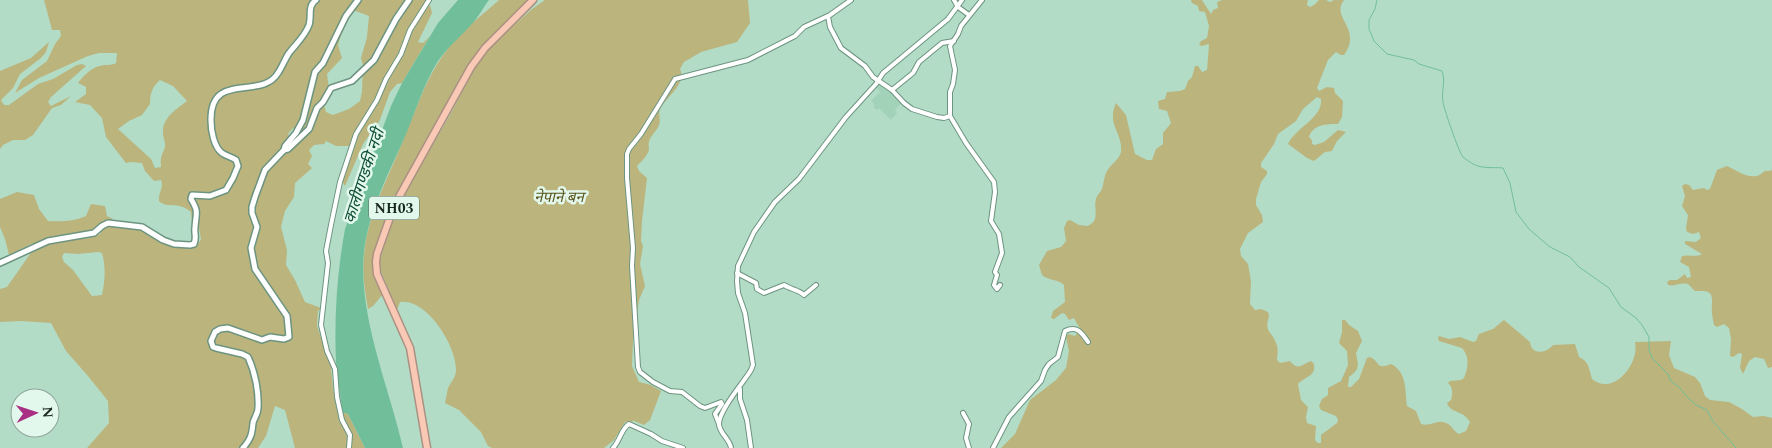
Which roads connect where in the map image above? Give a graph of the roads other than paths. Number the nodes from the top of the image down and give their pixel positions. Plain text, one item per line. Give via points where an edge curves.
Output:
1 (316, 0) edge
2 (358, 0) edge
3 (409, 0) edge
4 (429, 0) edge
5 (533, 0) edge
6 (851, 0) edge
7 (954, 0) edge
8 (962, 0) edge
9 (982, 0) edge
10 (958, 7) junction
11 (969, 15) junction
12 (828, 16) junction
13 (954, 41) junction
14 (878, 80) junction
15 (892, 90) junction
16 (950, 116) junction
17 (284, 150) junction
18 (0, 263) edge
19 (737, 273) junction
20 (816, 285) dead end
21 (1000, 285) dead end
22 (1088, 342) dead end
23 (740, 388) junction
24 (964, 413) dead end
25 (719, 424) junction
26 (243, 448) edge
27 (349, 448) edge
28 (427, 448) edge
29 (613, 448) edge
30 (684, 448) edge
31 (731, 448) edge
32 (751, 448) edge
33 (969, 448) edge
34 (993, 448) edge

1 - 18 main road via 311,6 306,31 274,78 223,92 214,103 210,122 214,142 220,152 236,160 238,166 226,190 210,196 192,195 198,215 194,244 174,244 139,226 108,223 91,234 48,241
2 - 17 main road via 315,72 304,120
3 - 17 main road via 374,60 352,81 331,88 308,129
4 - 27 street via 356,134 330,224 321,325 335,369 342,420 350,435
5 - 28 highway, NH03 via 485,48 471,67 394,206 377,254 377,274 410,348
6 - 12 street
7 - 10 street
8 - 10 street
9 - 11 street
10 - 11 street
10 - 14 street
11 - 13 street
12 - 14 street via 837,43
12 - 25 street via 748,60 675,80 627,154 638,367 653,382 670,391 682,392 703,408 721,402 715,414
13 - 15 street via 942,42
13 - 16 street via 950,46 955,70 950,92
14 - 15 street
14 - 19 street via 799,179 775,202 746,249
15 - 16 street via 912,109 936,117
16 - 21 street via 994,182 991,221 1000,234 1002,253 994,286 997,289
17 - 26 main road via 265,170 255,197 252,213 258,227 251,248 254,269 287,316 289,337 270,336 262,340 225,328 214,332 211,341 213,347 248,357 256,381 257,414 253,433
19 - 20 street via 756,283 757,289 764,293 784,285 804,295
19 - 23 street via 753,365
22 - 34 street via 1077,330 1065,331 1058,358 1048,364 1041,381 1009,417
23 - 25 street via 722,413
23 - 32 street
24 - 33 street via 969,424 966,438
25 - 31 street
29 - 30 street via 629,424

